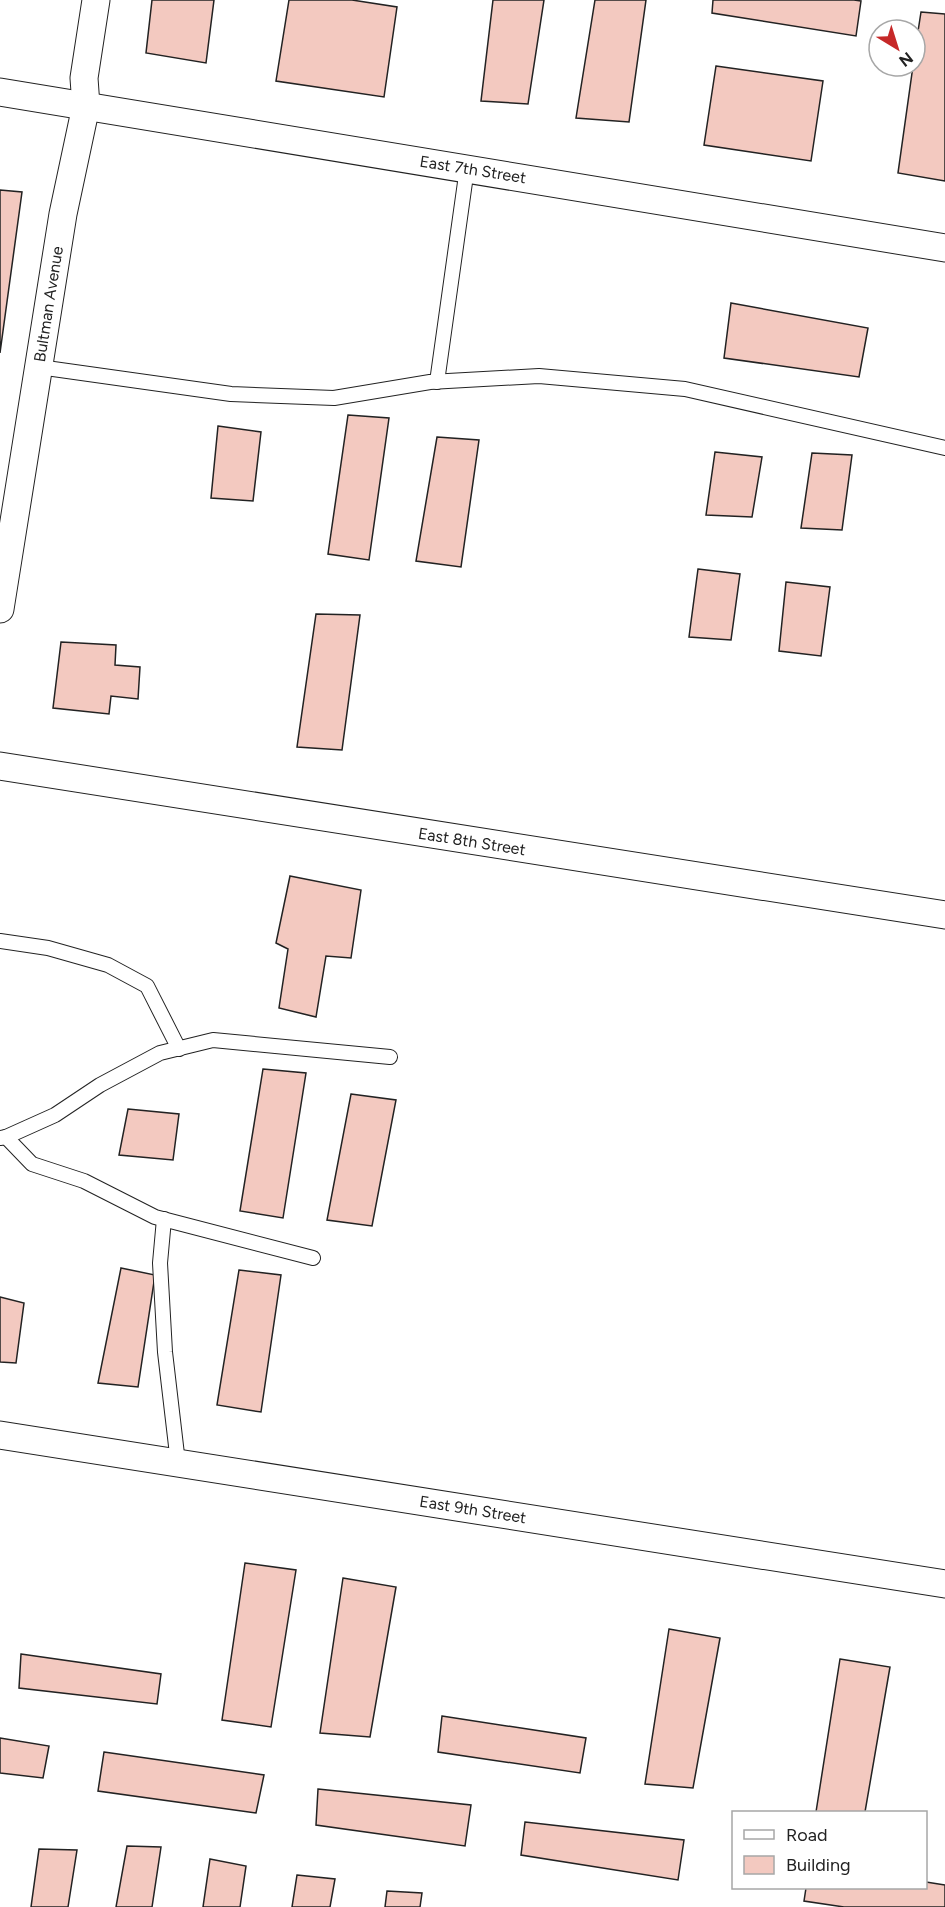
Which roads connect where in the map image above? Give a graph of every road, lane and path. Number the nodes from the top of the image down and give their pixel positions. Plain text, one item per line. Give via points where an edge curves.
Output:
1 (96, 0) edge
2 (0, 92) edge
3 (86, 106) junction
4 (467, 168) junction
5 (945, 248) edge
6 (39, 367) junction
7 (437, 382) junction
8 (945, 448) edge
9 (0, 609) edge
10 (0, 766) edge
11 (945, 915) edge
12 (0, 941) edge
13 (179, 1049) junction
14 (390, 1057) dead end
15 (3, 1138) edge
16 (164, 1219) junction
17 (313, 1258) dead end
18 (0, 1435) edge
19 (178, 1462) junction
20 (945, 1584) edge

1 - 3 street, Bultman Avenue via 84,78
2 - 3 street, East 7th Street
3 - 4 street, East 7th Street
3 - 6 street, Bultman Avenue via 63,214
4 - 5 street, East 7th Street
4 - 7 lane
6 - 7 lane via 254,395 334,398
6 - 9 street, Bultman Avenue
7 - 8 lane via 539,376 685,389
10 - 11 street, East 8th Street
12 - 13 lane via 48,948 108,965 147,986
13 - 14 lane via 213,1040
13 - 15 lane via 160,1053 55,1115
15 - 16 lane via 32,1164 84,1181
16 - 17 lane
16 - 19 lane via 160,1263 165,1352
18 - 19 street, East 9th Street
19 - 20 street, East 9th Street

